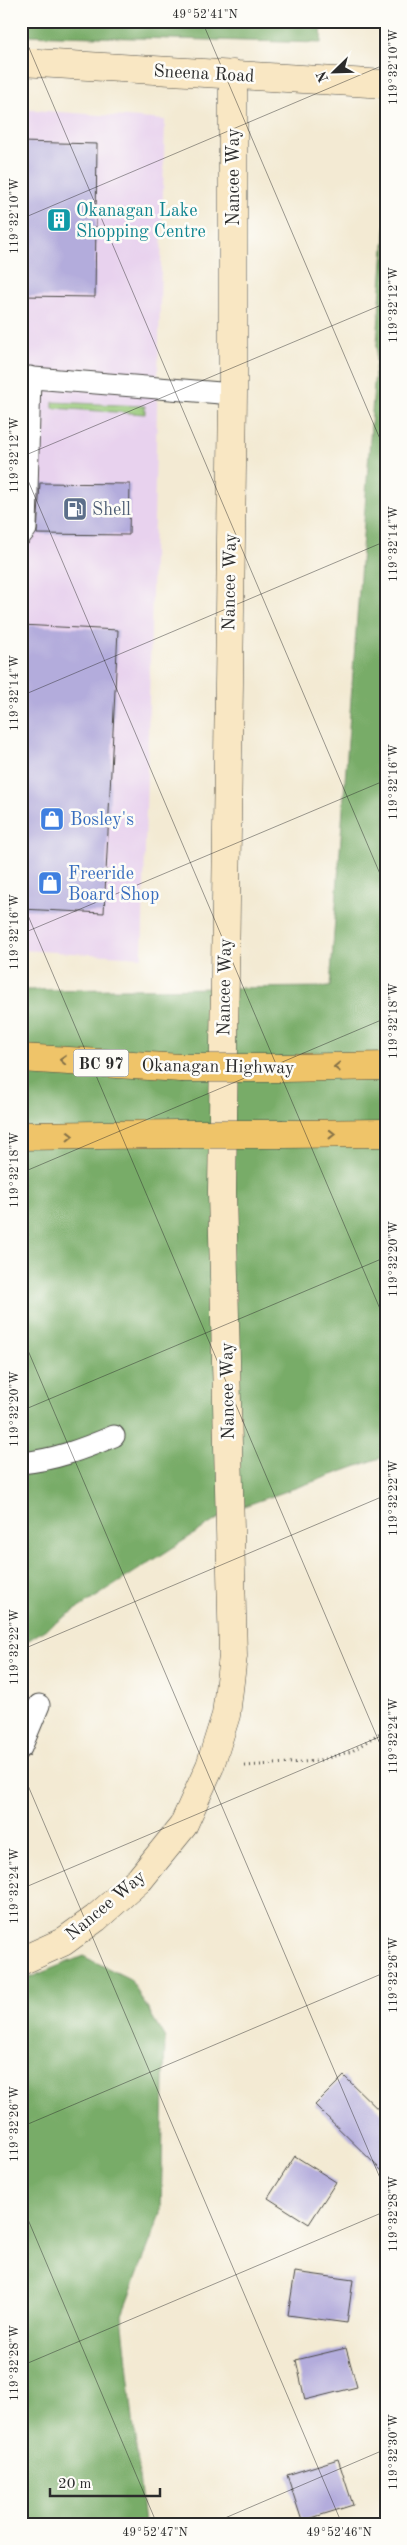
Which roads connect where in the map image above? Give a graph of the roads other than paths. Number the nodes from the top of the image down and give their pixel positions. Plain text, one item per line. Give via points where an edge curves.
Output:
1 (21, 62) edge
2 (233, 74) junction
3 (386, 84) edge
4 (26, 377) edge
5 (233, 394) junction
6 (21, 535) edge
7 (21, 1058) edge
8 (386, 1066) edge
9 (386, 1133) edge
10 (21, 1136) edge
11 (114, 1436) dead end
12 (21, 1463) edge
13 (39, 1705) dead end
14 (21, 1748) edge
15 (21, 1962) edge

1 - 2 street, Sneena Road
2 - 3 street, Sneena Road
2 - 5 street, Nancee Way
4 - 5 lane
4 - 6 lane via 26,529
5 - 15 street, Nancee Way via 222,1192 233,1656 226,1716 210,1766 183,1826 140,1879 63,1942
8 -> 7 highway, Okanagan Highway / BC 97, bridge via 181,1068
10 -> 9 highway, bridge
11 - 12 lane via 78,1452
13 - 14 lane

